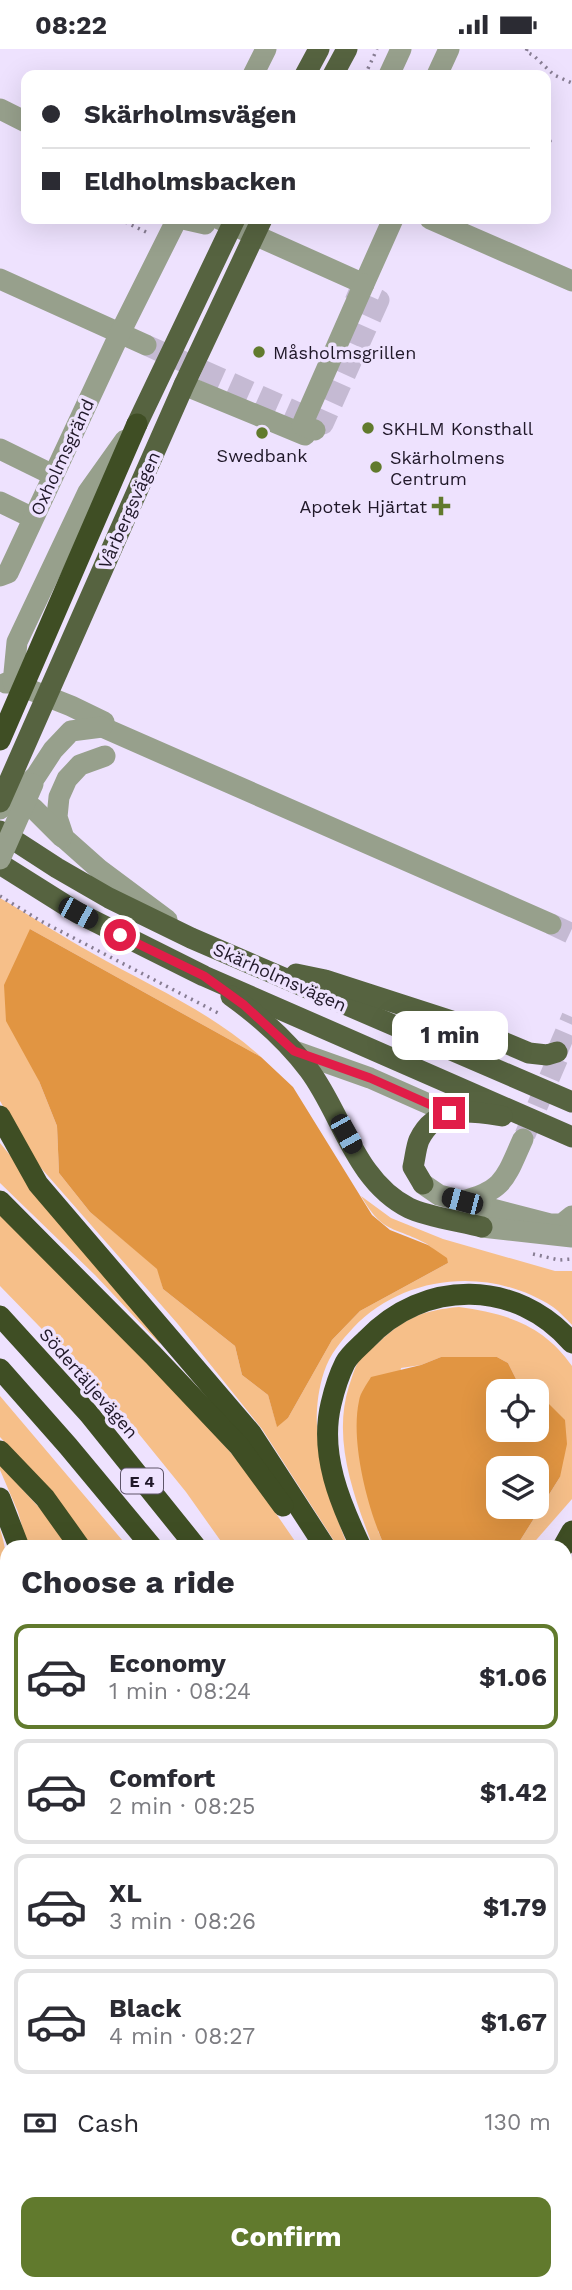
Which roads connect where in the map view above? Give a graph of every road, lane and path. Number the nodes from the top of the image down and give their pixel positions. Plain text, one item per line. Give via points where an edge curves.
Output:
1 (266, 49) edge
2 (319, 49) edge
3 (347, 49) edge
4 (377, 49) edge
5 (401, 49) edge
6 (449, 49) edge
7 (527, 49) edge
8 (256, 70) edge
9 (308, 70) edge
10 (336, 70) edge
11 (367, 70) edge
12 (391, 70) edge
13 (440, 70) edge
14 (549, 70) edge
15 (551, 72) edge
16 (572, 83) edge
17 (0, 109) edge
18 (21, 120) edge
19 (130, 224) edge
20 (174, 224) edge
21 (217, 224) edge
22 (232, 224) edge
23 (260, 224) edge
24 (391, 224) edge
25 (442, 224) edge
26 (166, 241) junction
27 (0, 279) edge
28 (572, 279) edge
29 (364, 284) junction
30 (120, 333) junction
31 (146, 345) tunnel mouth
32 (184, 385) junction
33 (136, 424) junction
34 (0, 449) edge
35 (53, 475) junction
36 (0, 502) edge
37 (33, 518) junction
38 (10, 543) edge
39 (0, 576) edge
40 (6, 683) edge
41 (103, 724) junction
42 (0, 740) edge
43 (105, 757) dead end
44 (36, 776) junction
45 (0, 784) edge
46 (0, 802) edge
47 (0, 809) edge
48 (0, 831) edge
49 (64, 838) junction
50 (0, 859) edge
51 (0, 865) edge
52 (0, 896) edge
53 (551, 925) tunnel mouth
54 (191, 938) junction
55 (253, 965) junction
56 (204, 976) junction
57 (226, 1017) dead end
58 (294, 1051) junction
59 (557, 1052) dead end
60 (572, 1102) edge
61 (449, 1113) junction
62 (0, 1117) edge
63 (527, 1129) junction
64 (572, 1137) edge
65 (506, 1176) junction
66 (423, 1184) joint
67 (0, 1201) edge
68 (456, 1210) junction
69 (498, 1211) junction
70 (572, 1216) edge
71 (482, 1227) joint
72 (572, 1237) edge
73 (521, 1251) dead end
74 (572, 1259) edge
75 (0, 1316) edge
76 (572, 1343) edge
77 (0, 1369) edge
78 (0, 1451) edge
79 (0, 1498) edge
80 (16, 1540) edge
81 (75, 1540) edge
82 (146, 1540) edge
83 (190, 1540) edge
84 (308, 1540) edge
85 (320, 1540) edge
86 (358, 1540) edge

1 - 8 street
2 - 9 main road
3 - 10 main road
4 - 11 path
5 - 12 street
6 - 13 street
7 - 14 path
15 - 16 path
17 - 18 street
19 - 26 path
20 - 26 street, Oxholmsgränd
21 - 29 street
22 - 33 main road, Vårbergsvägen, bridge
23 - 32 main road, Vårbergsvägen, bridge
24 - 29 street
25 - 28 street
26 - 30 street, Oxholmsgränd
27 - 30 street
29 - 32 street via 302,425 310,432
30 - 31 street
30 - 35 street, Oxholmsgränd
32 - 46 main road, Vårbergsvägen, bridge
33 - 40 street via 88,492 17,642
33 - 42 highway, bridge
34 - 35 street
35 - 37 street, Oxholmsgränd
36 - 37 street
37 - 38 street, Oxholmsgränd
38 - 39 street, Oxholmsgränd via 8,573
40 - 41 street
41 - 44 street, bridge via 71,731
41 - 53 street
43 - 49 street via 80,765 67,779 57,817
44 - 47 street, bridge
44 - 50 street, bridge
45 - 49 street
48 - 54 main road, Skärholmsvägen via 109,898
49 - 54 street
51 - 56 main road, Skärholmsvägen via 78,913
52 - 57 path
54 - 55 main road, Skärholmsvägen
55 - 59 main road via 325,980 461,1024 529,1053
55 - 60 main road, Skärholmsvägen
56 - 58 main road
56 - 63 main road, Skärholmsvägen
58 - 61 street
58 - 68 main road via 377,1184 409,1208
61 - 63 main road via 465,1110
61 - 66 main road via 419,1140 413,1167
62 - 85 highway via 38,1184 251,1433
63 - 64 main road, Skärholmsvägen
63 - 65 street
65 - 68 street via 491,1192
65 - 69 street
66 - 68 street
67 - 84 highway via 239,1446
68 - 69 street via 491,1219
68 - 71 main road
69 - 70 street via 550,1224 562,1224
71 - 72 street
73 - 74 path
75 - 83 highway, Södertäljevägen / E 4 via 89,1415
76 - 86 highway via 530,1307 494,1295 457,1294 416,1305 379,1325 345,1362 331,1406 328,1450 340,1503
77 - 82 highway, E 4
78 - 81 highway via 45,1498
79 - 80 highway

